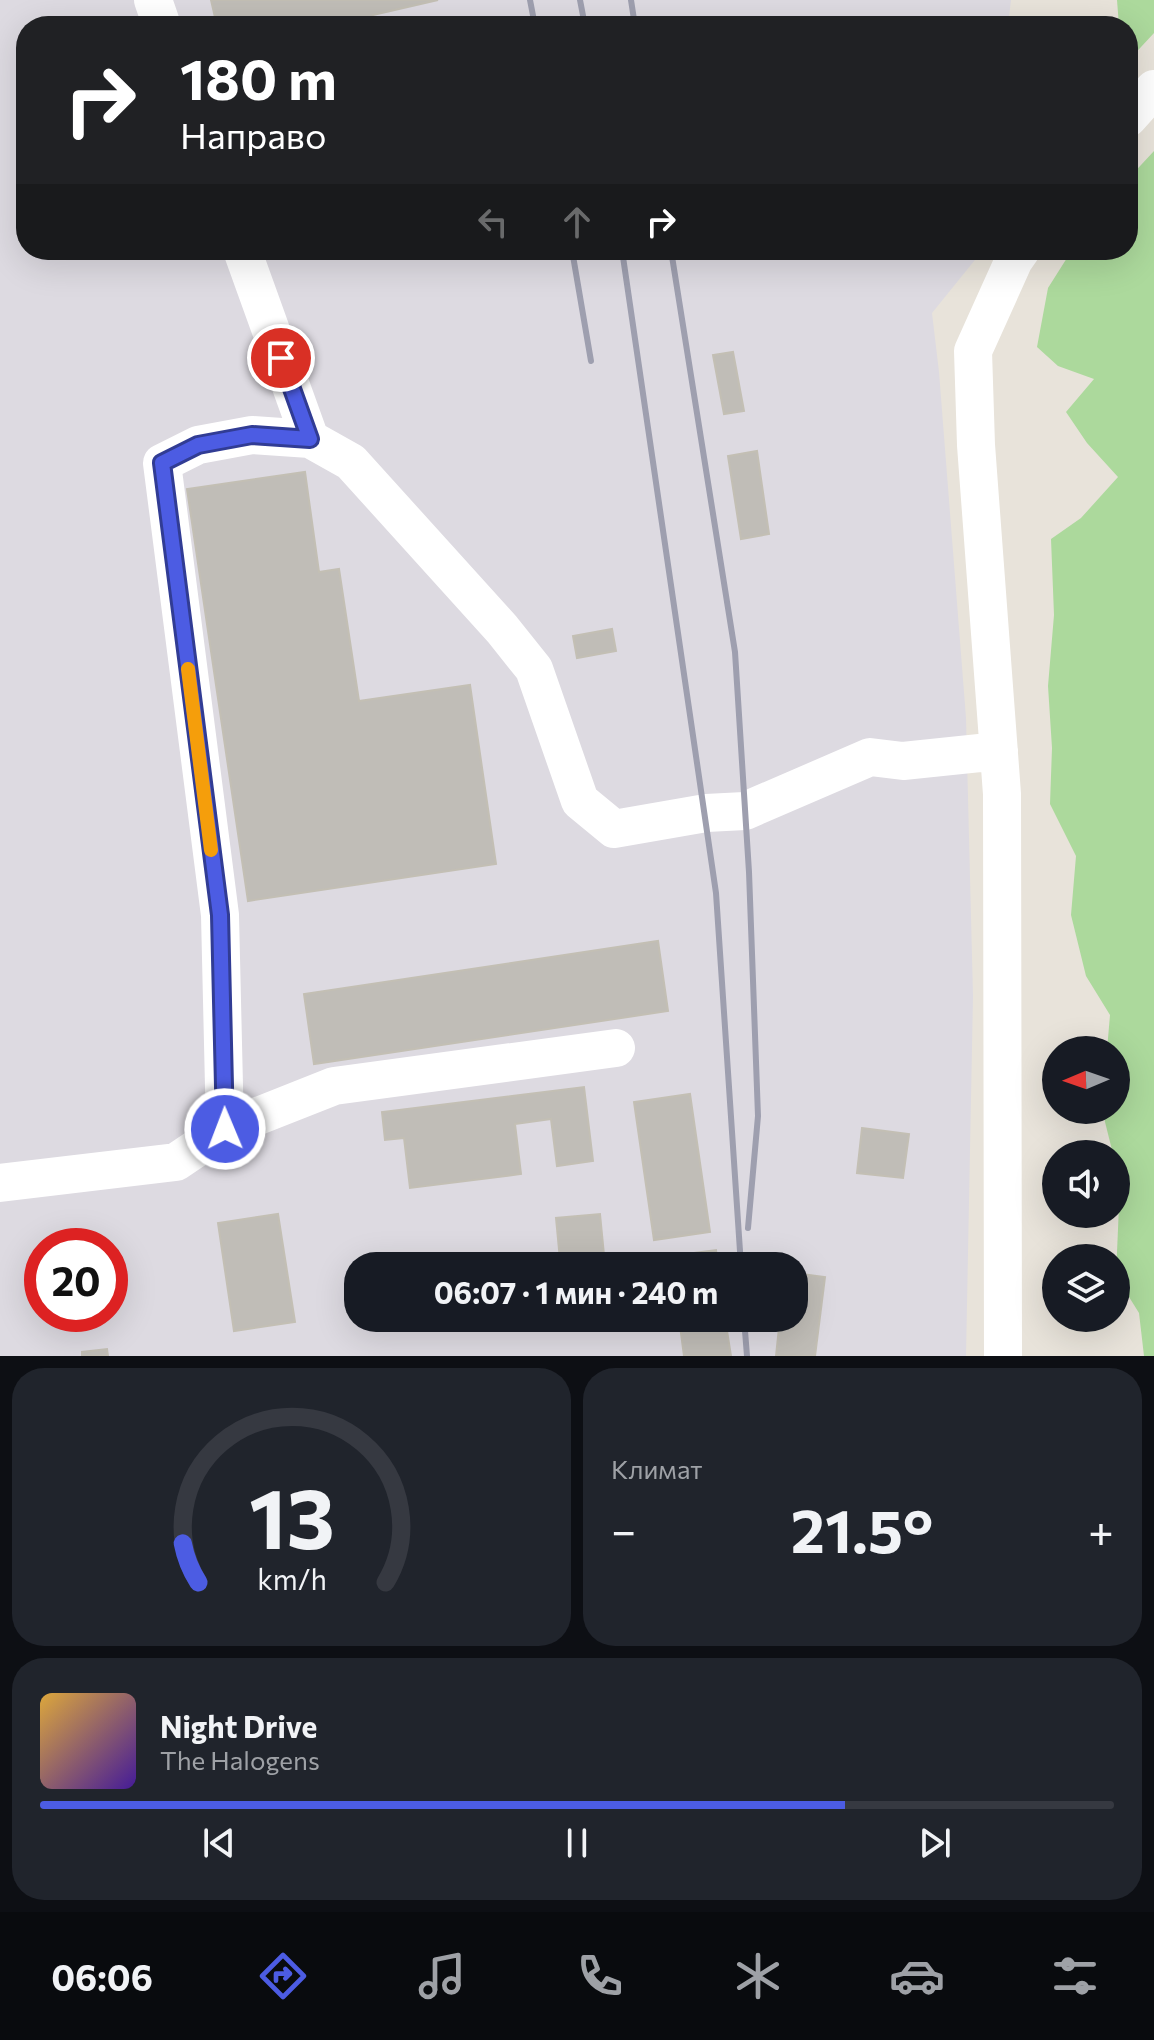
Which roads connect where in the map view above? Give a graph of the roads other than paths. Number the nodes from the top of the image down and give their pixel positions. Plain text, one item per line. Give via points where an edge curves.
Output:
1 (1154, 89) edge
2 (1138, 107) edge
3 (246, 260) edge
4 (1014, 260) edge
5 (310, 439) junction
6 (999, 751) junction
7 (616, 1048) dead end
8 (225, 1129) junction
9 (0, 1183) edge
10 (1003, 1356) edge

1 - 2 street
3 - 5 street
4 - 6 street via 973,351
5 - 6 street via 351,462 534,669 580,801 614,829 745,811 870,757 903,761
5 - 8 street via 252,435 198,445 162,463 220,915
6 - 10 street
7 - 8 street via 334,1086
8 - 9 street via 176,1162

